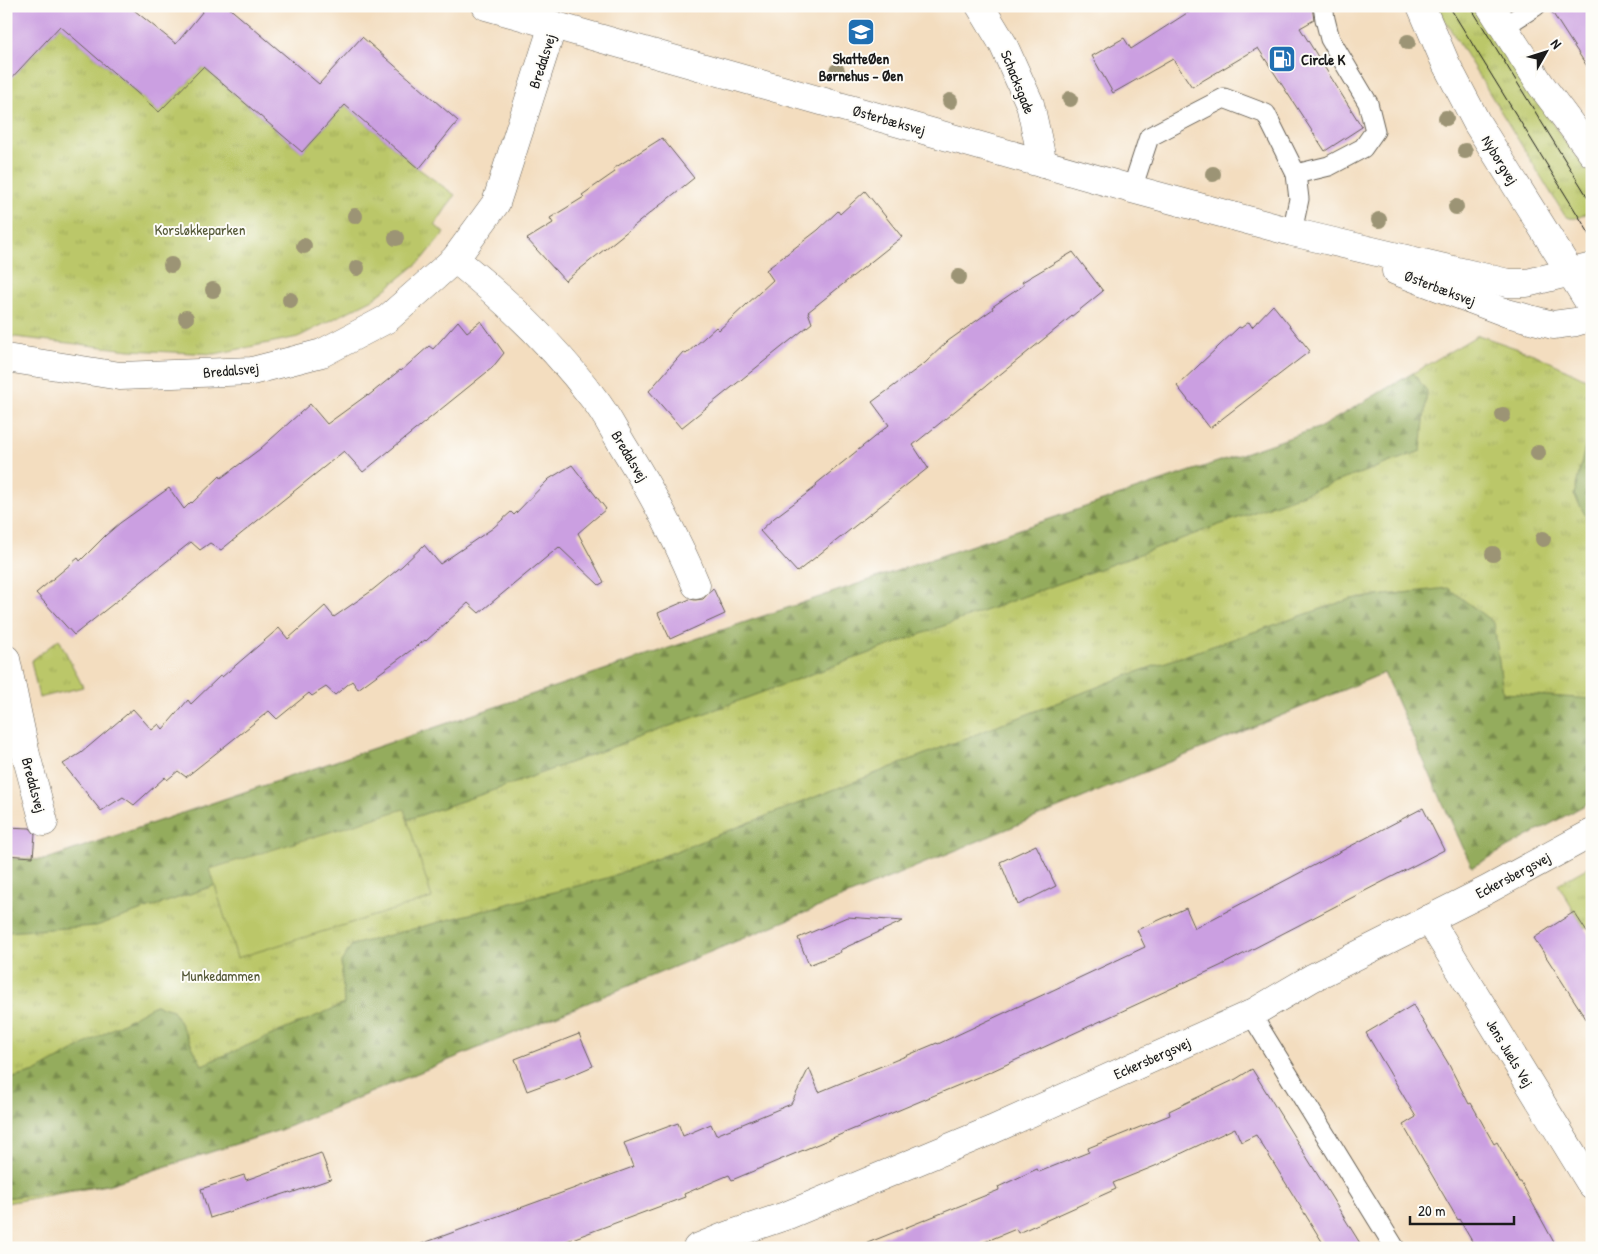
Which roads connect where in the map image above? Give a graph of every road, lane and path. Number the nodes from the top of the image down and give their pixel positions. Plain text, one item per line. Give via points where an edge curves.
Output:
1 (486, 6) edge
2 (980, 6) edge
3 (1323, 6) edge
4 (1421, 6) edge
5 (1536, 6) edge
6 (1496, 16) edge
7 (553, 25) junction
8 (1592, 153) edge
9 (1044, 164) junction
10 (1296, 174) junction
11 (1132, 189) junction
12 (1292, 232) junction
13 (455, 258) junction
14 (1581, 270) edge
15 (1592, 307) edge
16 (1592, 317) edge
17 (6, 358) edge
18 (696, 585) dead end
19 (6, 659) edge
20 (44, 822) dead end
21 (1592, 834) edge
22 (1429, 919) junction
23 (1251, 1014) junction
24 (1592, 1186) edge
25 (696, 1248) edge
26 (1394, 1248) edge

1 - 7 street, Østerbæksvej
2 - 9 street, Schacksgade via 1003,44 1030,104
3 - 10 lane via 1330,39 1368,103 1375,131 1363,148 1329,166
4 - 14 street, Nyborgvej via 1477,123
5 - 6 lane
6 - 8 street via 1541,85
7 - 9 street, Østerbæksvej
7 - 13 street, Bredalsvej via 496,203
9 - 11 street, Østerbæksvej
10 - 11 lane via 1266,114 1224,98 1149,137
10 - 12 lane via 1299,199
11 - 12 street, Østerbæksvej
12 - 14 street, Østerbæksvej via 1508,283 1527,284
12 - 16 street, Østerbæksvej via 1507,313 1553,325
13 - 17 street, Bredalsvej via 387,319 322,353 252,371 120,376
13 - 18 street, Bredalsvej via 536,332 595,399 646,483 680,546
14 - 15 street, Nyborgvej
19 - 20 street, Bredalsvej
21 - 22 street, Eckersbergsvej
22 - 23 street, Eckersbergsvej via 1312,978
22 - 24 street, Jens Juels Vej
23 - 25 street, Eckersbergsvej via 992,1130 788,1215
23 - 26 lane

